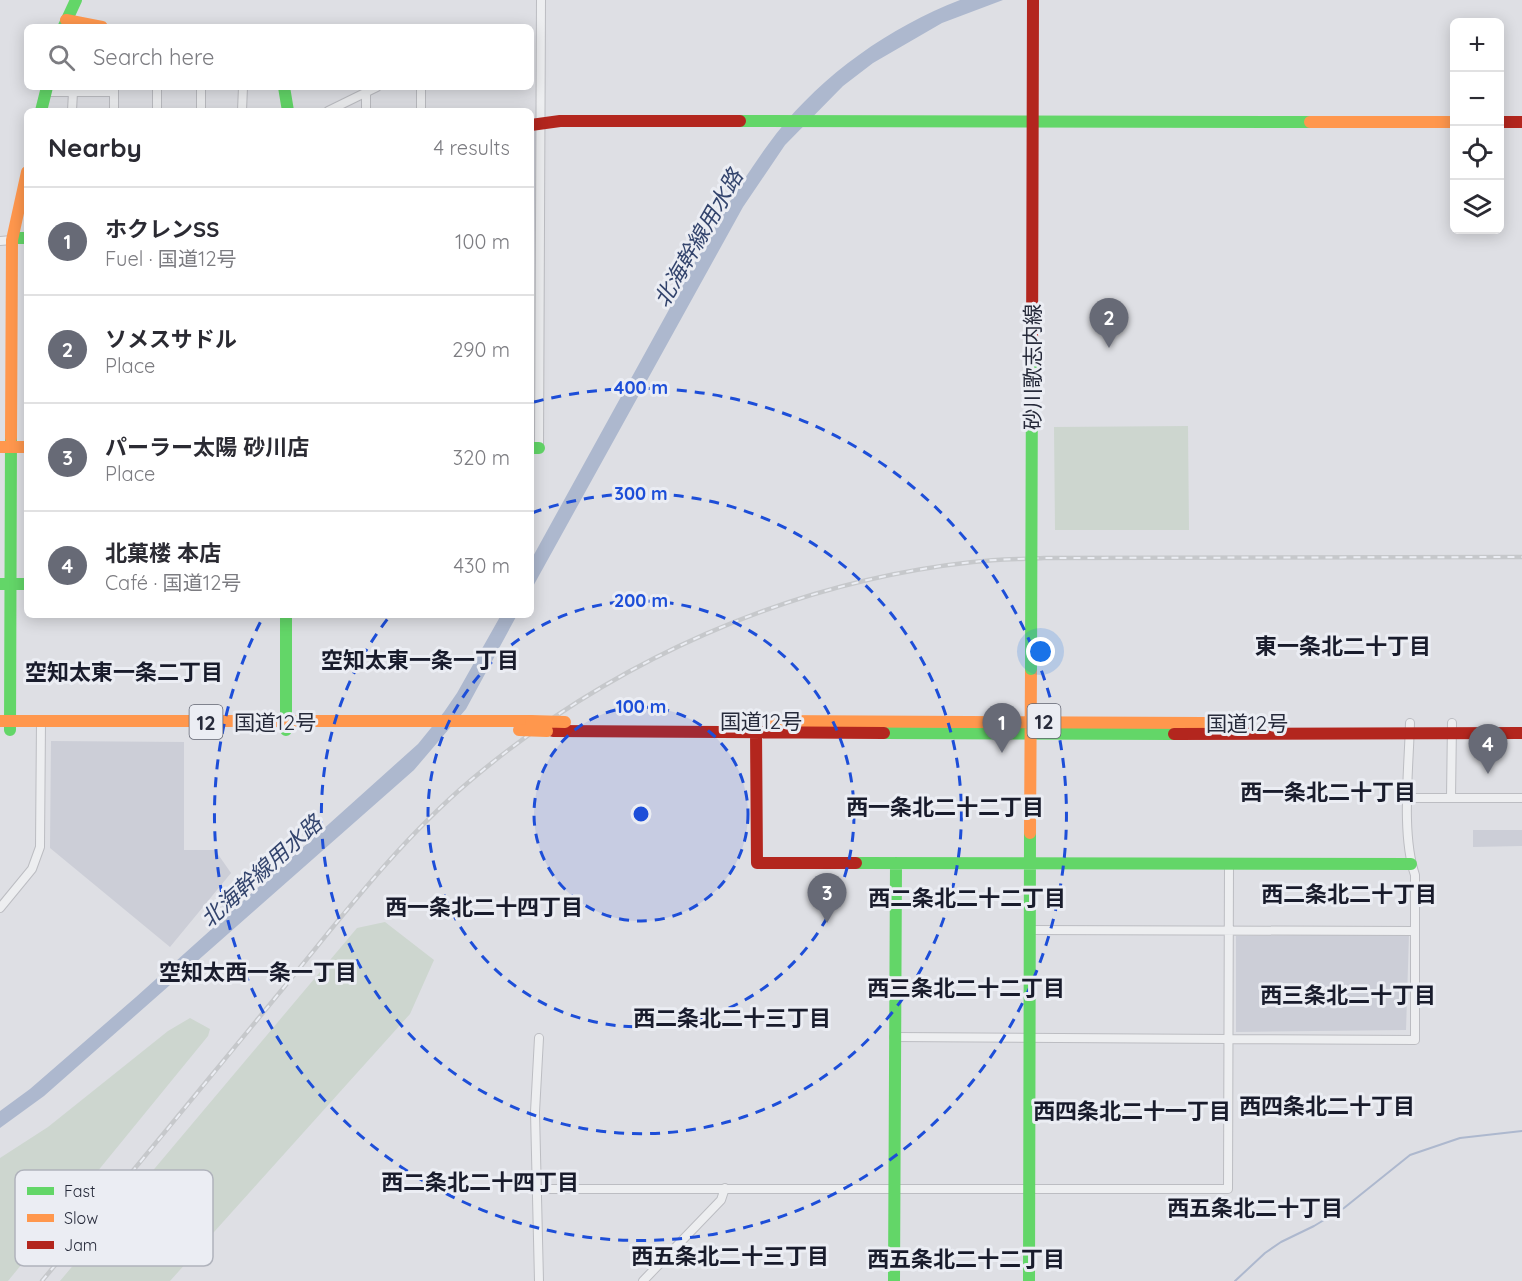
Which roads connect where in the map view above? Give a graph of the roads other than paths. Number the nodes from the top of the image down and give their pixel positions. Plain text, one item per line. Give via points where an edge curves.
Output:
1 (76, 0) edge
2 (541, 0) edge
3 (1033, 0) edge
4 (65, 23) edge
5 (46, 90) edge
6 (114, 90) edge
7 (157, 90) edge
8 (201, 90) edge
9 (243, 90) edge
10 (284, 90) edge
11 (370, 90) edge
12 (422, 90) edge
13 (73, 92) junction
14 (366, 92) junction
15 (42, 108) edge
16 (72, 108) edge
17 (114, 108) edge
18 (157, 108) edge
19 (201, 108) edge
20 (243, 108) edge
21 (288, 108) edge
22 (334, 108) edge
23 (366, 108) edge
24 (421, 108) edge
25 (1032, 121) junction
26 (1450, 122) edge
27 (1504, 122) edge
28 (1522, 122) edge
29 (536, 124) edge
30 (24, 196) edge
31 (535, 228) edge
32 (24, 238) edge
33 (8, 239) edge
34 (535, 400) edge
35 (5, 447) edge
36 (24, 447) edge
37 (535, 448) edge
38 (5, 584) edge
39 (24, 584) edge
40 (286, 618) edge
41 (1031, 721) junction
42 (1522, 723) edge
43 (5, 725) edge
44 (41, 726) junction
45 (286, 726) junction
46 (464, 726) junction
47 (1410, 728) junction
48 (1452, 728) junction
49 (756, 731) junction
50 (1522, 733) edge
51 (1031, 734) junction
52 (1408, 798) junction
53 (1451, 798) junction
54 (1522, 798) edge
55 (896, 863) junction
56 (1030, 864) junction
57 (1229, 864) junction
58 (1411, 864) junction
59 (0, 908) edge
60 (1029, 930) junction
61 (1229, 930) junction
62 (1415, 931) junction
63 (894, 1037) junction
64 (539, 1038) dead end
65 (1029, 1039) junction
66 (1228, 1039) junction
67 (725, 1188) junction
68 (537, 1189) junction
69 (894, 1189) junction
70 (1029, 1189) junction
71 (539, 1281) edge
72 (643, 1281) edge
73 (894, 1281) edge
74 (1029, 1281) edge

1 - 4 main road
2 - 29 street
3 - 25 main road, 砂川歌志内線
5 - 13 street
5 - 15 main road
6 - 13 street
6 - 17 street
7 - 18 street
8 - 19 street
9 - 20 street
10 - 21 main road
11 - 14 street
12 - 24 street
13 - 16 street
14 - 22 street
14 - 23 street
25 - 26 main road
25 - 29 main road
25 - 41 main road, 砂川歌志内線, bridge
27 - 28 main road
29 - 31 street
30 - 33 main road
31 - 34 street
32 - 33 main road
33 - 35 main road
34 - 37 street
35 - 36 main road
35 - 38 main road
38 - 39 main road
38 - 43 main road
40 - 45 main road
41 - 46 main road, 国道12号 / 12, bridge via 531,721
41 - 47 main road, 国道12号 / 12
41 - 51 main road, 砂川歌志内線
42 - 48 main road, 国道12号 / 12
43 - 44 main road, 国道12号 / 12
44 - 45 main road, 国道12号 / 12
44 - 59 street via 39,854 32,869
45 - 46 main road, 国道12号 / 12
46 - 49 main road, 国道12号 / 12, bridge via 553,731
47 - 48 main road, 国道12号 / 12
47 - 51 main road, 国道12号 / 12
47 - 52 street
48 - 50 main road, 国道12号 / 12
48 - 53 street
49 - 51 main road, 国道12号 / 12
49 - 55 main road via 756,863
51 - 56 main road, 砂川歌志内線
52 - 53 street
52 - 58 street
53 - 54 street
55 - 56 main road
55 - 63 main road
56 - 57 main road
56 - 60 main road, 砂川歌志内線
57 - 58 main road
57 - 61 street
58 - 62 street
60 - 61 street
60 - 65 main road, 砂川歌志内線
61 - 62 street
61 - 66 street
62 - 66 street via 1415,1040
63 - 65 street
63 - 69 main road
64 - 68 street via 535,1112
65 - 66 street
65 - 70 main road, 砂川歌志内線
66 - 70 street via 1228,1189
67 - 68 street
67 - 69 street
67 - 72 street via 721,1200
68 - 71 street
69 - 70 street
69 - 73 main road
70 - 74 main road, 砂川歌志内線

